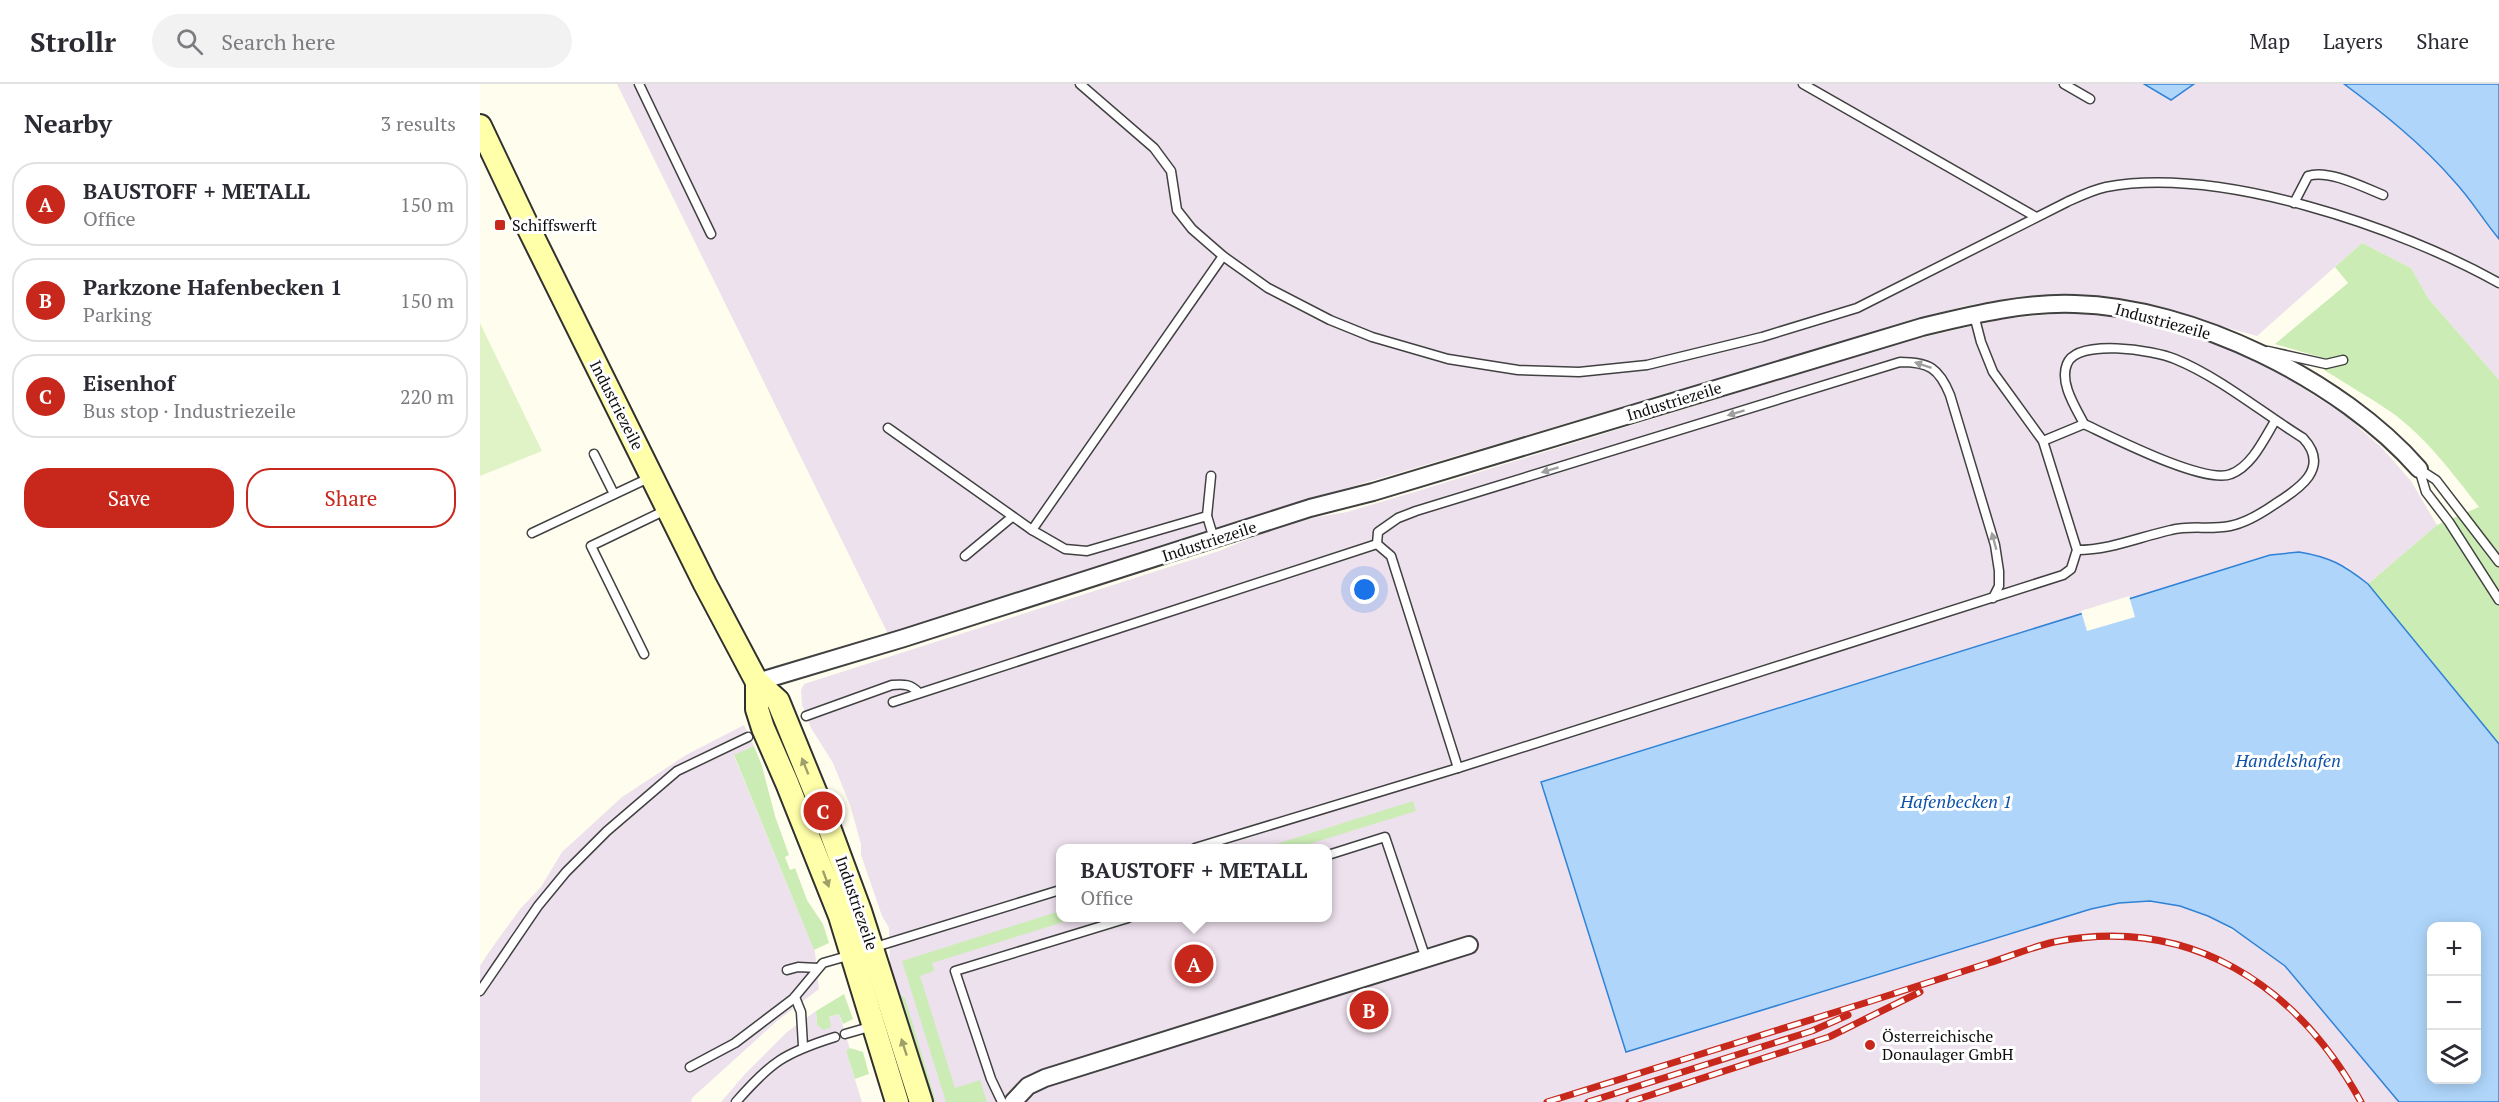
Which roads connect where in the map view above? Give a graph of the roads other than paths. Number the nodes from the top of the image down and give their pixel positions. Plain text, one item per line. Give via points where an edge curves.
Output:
1 (639, 84) edge
2 (1080, 84) edge
3 (1803, 84) edge
4 (2064, 84) edge
5 (2090, 99) dead end
6 (480, 126) edge
7 (2383, 195) dead end
8 (2294, 203) junction
9 (2037, 217) junction
10 (711, 234) dead end
11 (1222, 256) junction
12 (2499, 283) edge
13 (1974, 315) junction
14 (2245, 345) junction
15 (2343, 360) dead end
16 (2275, 421) junction
17 (2084, 424) junction
18 (888, 429) dead end
19 (2043, 441) junction
20 (594, 454) dead end
21 (2418, 469) junction
22 (1211, 476) dead end
23 (652, 477) junction
24 (615, 494) junction
25 (668, 509) junction
26 (1207, 516) junction
27 (1012, 517) junction
28 (1032, 530) junction
29 (532, 533) dead end
30 (1214, 539) junction
31 (1377, 544) junction
32 (2077, 550) junction
33 (965, 556) dead end
34 (2499, 562) edge
35 (1993, 598) junction
36 (2499, 600) edge
37 (644, 654) dead end
38 (757, 682) junction
39 (919, 693) junction
40 (893, 702) dead end
41 (806, 716) dead end
42 (748, 737) dead end
43 (1458, 768) junction
44 (1211, 844) edge
45 (1332, 854) edge
46 (1056, 891) edge
47 (1115, 922) edge
48 (1469, 945) dead end
49 (863, 951) junction
50 (1426, 959) junction
51 (818, 968) junction
52 (787, 970) dead end
53 (480, 991) edge
54 (795, 997) junction
55 (884, 1022) junction
56 (845, 1034) dead end
57 (835, 1037) dead end
58 (804, 1046) junction
59 (690, 1067) dead end
60 (736, 1102) edge
61 (897, 1102) edge
62 (921, 1102) edge
63 (1002, 1102) edge
64 (1013, 1102) edge

1 - 10 lane
2 - 11 lane via 1154,148 1171,171 1177,210
3 - 9 lane
4 - 5 lane
6 - 23 main road, Industriezeile
7 - 8 lane via 2326,174 2315,174 2308,176
8 - 9 lane via 2209,188 2142,184 2088,192
8 - 12 lane via 2418,243
9 - 11 lane via 1857,308 1693,355 1647,365 1579,372 1485,366 1372,337 1290,301
11 - 28 lane
13 - 14 street, Industriezeile via 2044,304 2096,305 2138,311
13 - 19 lane via 1993,372
13 - 30 street, Industriezeile via 1911,330
14 - 15 lane via 2326,364
14 - 21 street, Industriezeile via 2345,403 2388,437
16 - 17 lane via 2242,467 2218,476 2188,469
16 - 17 lane via 2210,377 2173,358 2094,348 2072,356 2064,375
16 - 32 lane via 2310,446 2314,467 2300,489 2232,526 2173,529 2101,548
17 - 19 lane
18 - 27 lane
19 - 32 lane
20 - 24 lane
21 - 34 lane via 2436,480
21 - 36 lane, Industriezeile via 2426,492
22 - 26 lane
23 - 24 lane
23 - 25 main road, Industriezeile
24 - 29 lane
25 - 37 lane via 591,546
25 - 38 main road, Industriezeile
26 - 28 lane via 1088,551 1065,549
26 - 30 lane
27 - 28 lane
27 - 33 lane
30 - 38 street, Industriezeile
35 -> 31 lane via 2000,571 1995,545 1950,395 1933,368 1918,362 1900,362 1398,518 1377,532
31 - 39 lane
31 - 43 lane via 1391,556
32 - 35 lane via 2071,569 2063,575
35 - 43 lane
38 - 49 main road, Industriezeile via 757,708 763,728 822,868
39 - 40 lane
39 - 41 lane via 913,686 892,685
42 - 53 lane via 677,771 607,831 538,906
43 - 44 lane
45 - 50 lane via 1385,837
46 - 49 lane
47 - 63 lane via 955,971
48 - 50 street
49 - 51 lane
49 - 55 main road, Industriezeile
50 - 64 street via 1045,1078 1028,1086
51 - 52 lane via 798,966
51 - 54 lane
54 - 58 lane via 801,1012
54 - 59 lane via 735,1042
55 - 56 lane
55 - 61 main road, Industriezeile
62 -> 55 main road, Industriezeile
57 - 58 lane
58 - 60 lane via 777,1060

